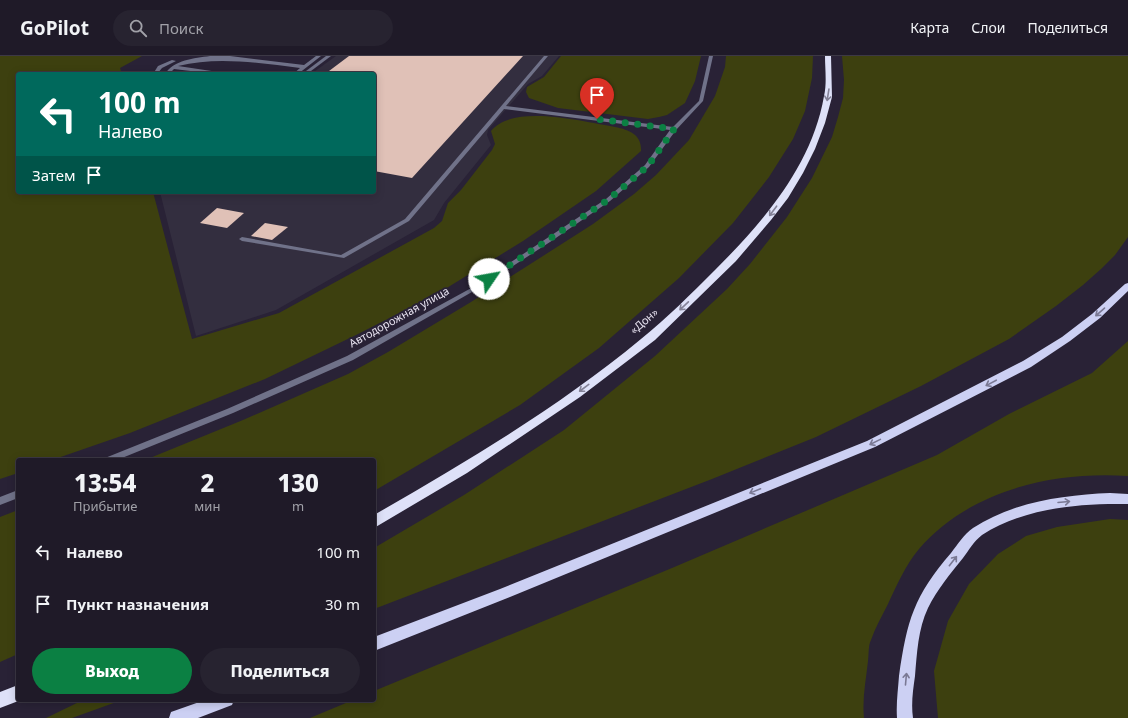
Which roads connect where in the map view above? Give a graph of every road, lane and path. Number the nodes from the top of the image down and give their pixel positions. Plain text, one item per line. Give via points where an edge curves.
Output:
1 (203, 56) edge
2 (220, 56) edge
3 (242, 56) edge
4 (319, 56) edge
5 (328, 56) edge
6 (546, 56) edge
7 (710, 56) edge
8 (828, 56) edge
9 (306, 66) junction
10 (169, 70) edge
11 (156, 72) edge
12 (184, 72) edge
13 (197, 72) edge
14 (298, 72) edge
15 (307, 72) edge
16 (504, 107) junction
17 (674, 129) junction
18 (242, 239) dead end
19 (1128, 286) edge
20 (113, 458) edge
21 (16, 495) edge
22 (1128, 499) edge
23 (0, 501) edge
24 (376, 521) edge
25 (376, 643) edge
26 (16, 694) edge
27 (0, 700) edge
28 (221, 702) edge
29 (177, 718) edge
30 (905, 718) edge

1 - 11 lane via 168,63
2 - 9 lane
2 - 10 lane via 186,62
3 - 9 lane
4 - 9 lane
5 - 15 lane
6 - 16 lane
7 - 17 lane, Автодорожная улица via 701,101
8 -> 24 highway, «Дон» via 828,95 814,144 792,185 755,234 725,266 650,338 574,396 507,442
9 - 14 lane
10 - 12 lane
10 - 13 lane
16 - 17 lane
16 - 18 lane via 407,220 342,257
17 - 20 lane, Автодорожная улица via 648,166 608,200 477,287 350,358 230,411
19 -> 25 highway via 1096,316 1027,364 871,444
21 - 23 lane
30 -> 22 highway via 910,644 919,612 936,582 975,533 1002,518 1054,503
26 - 27 highway
28 - 29 highway

